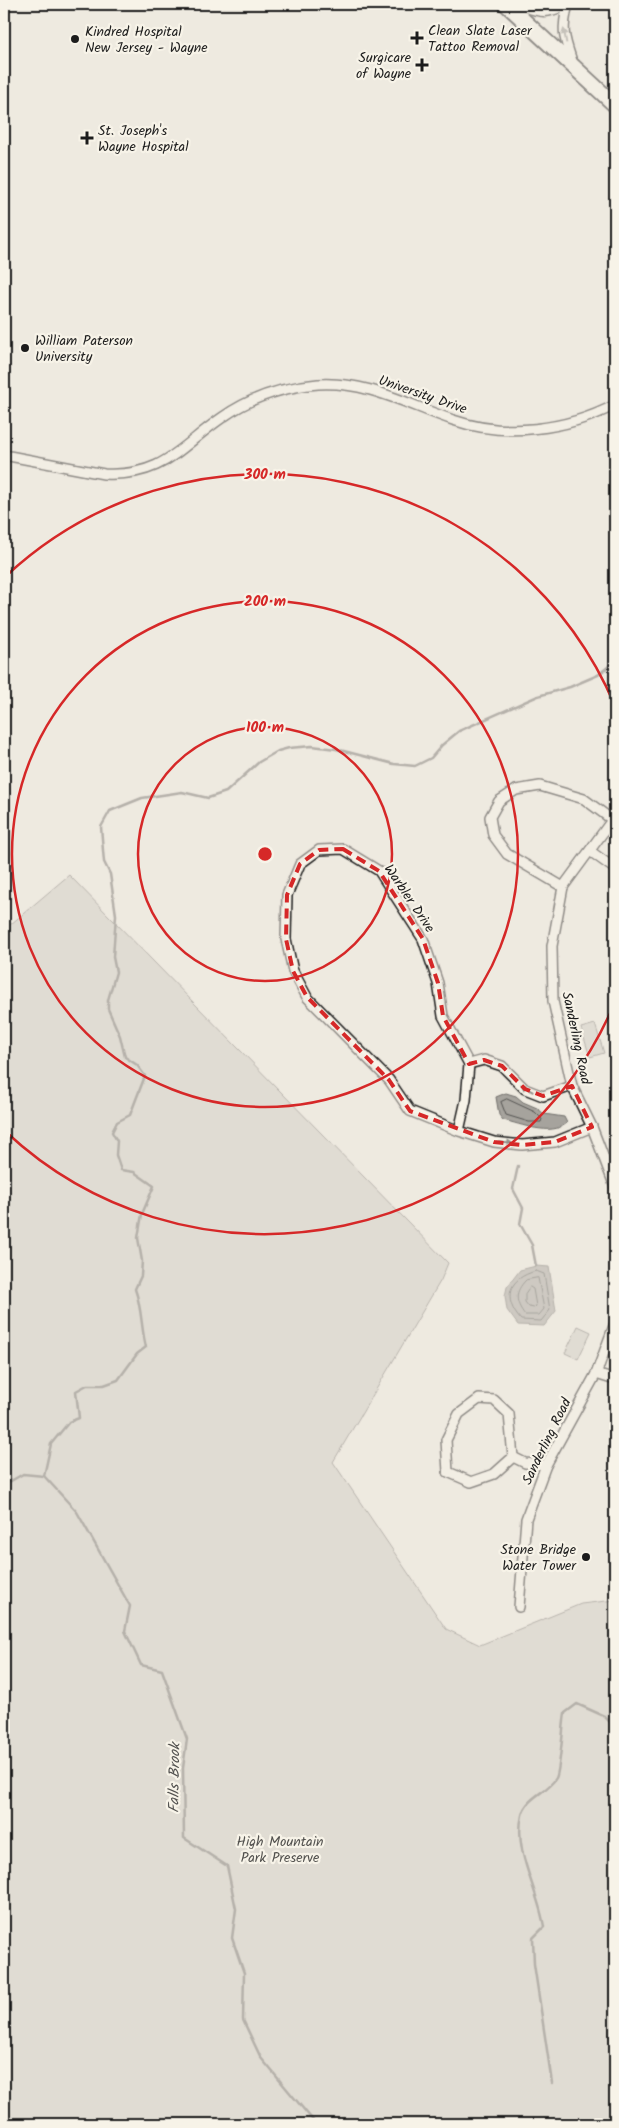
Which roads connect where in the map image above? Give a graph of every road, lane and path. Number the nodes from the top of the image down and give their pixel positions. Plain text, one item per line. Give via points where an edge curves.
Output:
1 (506, 4) edge
2 (516, 4) edge
3 (568, 4) edge
4 (574, 67) junction
5 (615, 105) edge
6 (615, 405) edge
7 (4, 455) edge
8 (613, 818) edge
9 (590, 851) junction
10 (615, 869) edge
11 (563, 887) junction
12 (468, 1064) junction
13 (572, 1086) junction
14 (592, 1128) junction
15 (459, 1131) junction
16 (615, 1187) edge
17 (615, 1323) edge
18 (596, 1374) junction
19 (615, 1380) edge
20 (513, 1457) junction
21 (546, 1465) junction
22 (519, 1607) dead end

1 - 4 main road
2 - 3 street via 550,13
4 -> 3 street via 564,38 563,24
4 - 5 main road
6 - 7 street, University Drive via 570,422 501,429 454,420 379,391 343,385 308,385 266,394 241,406 222,417 173,457 145,471 125,475 104,474
8 - 9 street, Sanderling Road
8 - 11 street via 584,799 540,786 516,790 499,801 490,817 493,835 507,854
9 - 10 street
9 - 11 street, Sanderling Road
11 - 13 street, Sanderling Road via 552,946 553,1001
13 -> 12 street via 542,1096 525,1089 502,1066 484,1060
12 - 15 street via 466,1100
12 - 15 street, Warbler Drive via 442,1016 438,983 422,939 378,871 343,849 319,850 300,864 287,895 286,939 293,971 307,997 389,1080 410,1111
13 - 14 street, Sanderling Road
15 -> 14 street, Warbler Drive via 494,1142 522,1145 554,1142
14 - 16 street, Sanderling Road
17 - 18 street, Sanderling Road
18 - 19 street
18 - 21 street, Sanderling Road
20 - 20 street via 509,1414 494,1400 478,1399 459,1414 446,1440 448,1472 471,1482 494,1474
20 - 21 street via 525,1463
21 - 22 street, Sanderling Road via 526,1520

